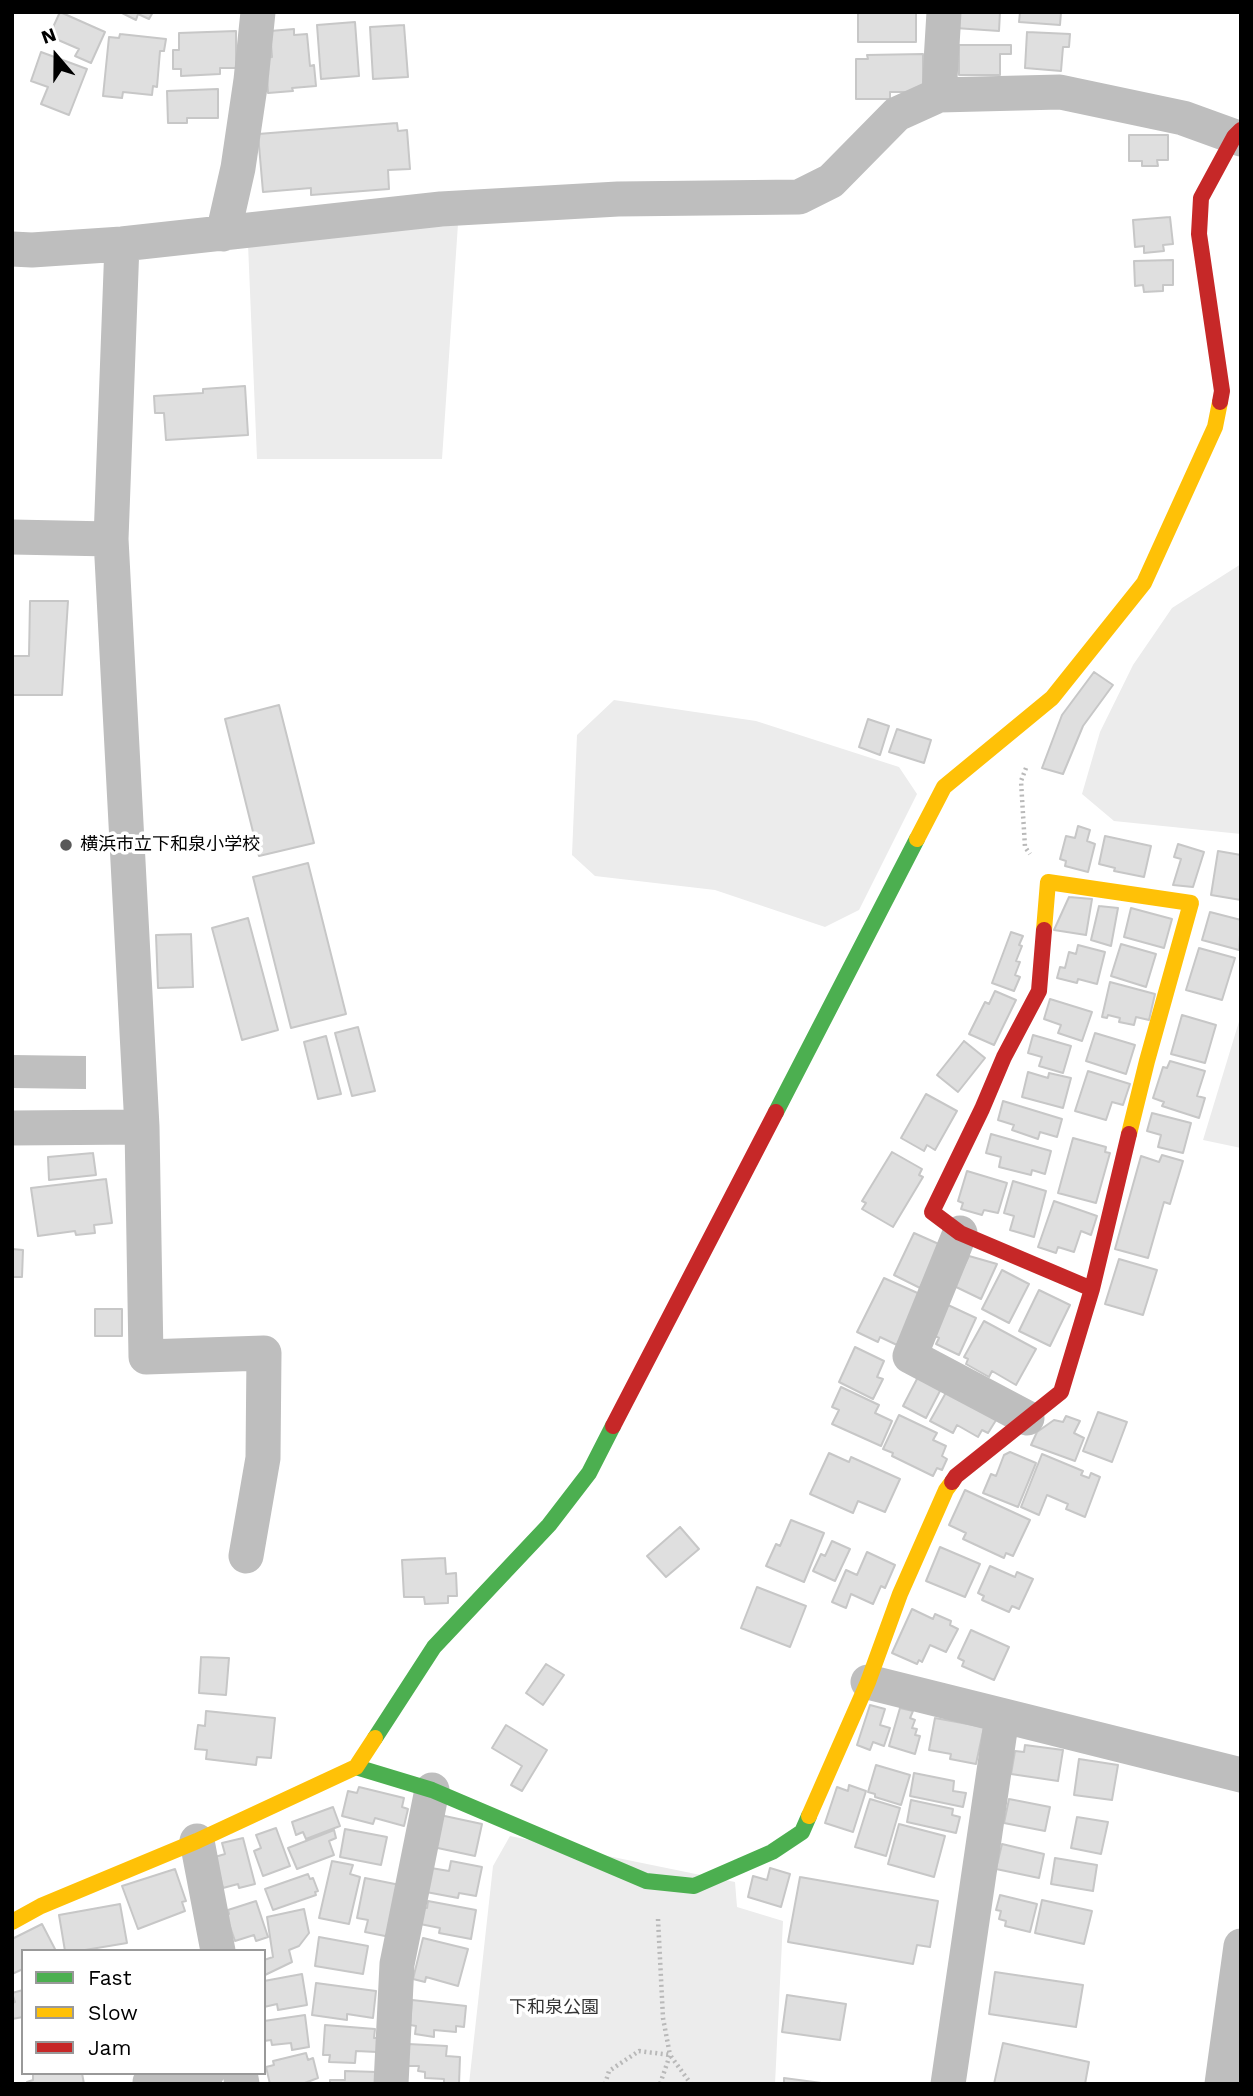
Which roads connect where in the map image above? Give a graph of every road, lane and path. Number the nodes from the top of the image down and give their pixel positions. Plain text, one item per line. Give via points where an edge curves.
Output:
1 (258, 12) edge
2 (944, 12) edge
3 (939, 95) junction
4 (1239, 135) edge
5 (223, 234) junction
6 (122, 244) junction
7 (12, 249) edge
8 (12, 537) edge
9 (111, 539) junction
10 (1030, 757) dead end
11 (1048, 882) junction
12 (142, 1127) junction
13 (12, 1128) edge
14 (960, 1233) junction
15 (1092, 1289) junction
16 (1027, 1418) junction
17 (246, 1556) dead end
18 (868, 1682) junction
19 (1002, 1717) junction
20 (356, 1767) junction
21 (1241, 1775) edge
22 (432, 1790) junction
23 (197, 1841) junction
24 (646, 1881) junction
25 (12, 1922) edge
26 (218, 1949) edge
27 (1240, 1952) edge
28 (670, 2055) junction
29 (194, 2075) edge
30 (151, 2084) edge
31 (391, 2084) edge
32 (604, 2084) edge
33 (660, 2084) edge
34 (691, 2084) edge
35 (948, 2084) edge
36 (1222, 2084) edge

1 - 5 street via 238,168
2 - 3 street
3 - 4 street via 1059,92 1183,118
3 - 5 street via 897,114 831,181 799,197 618,199 442,209
4 - 20 street via 1201,198 1199,234 1222,391 1215,427 1144,583 1052,698 944,787 589,1473 549,1525 434,1647
5 - 6 street
6 - 7 street
6 - 9 street
8 - 9 street
9 - 12 street
10 - 11 path via 1021,781 1025,847
11 - 14 street via 1039,991 932,1212
11 - 15 street via 1191,903
12 - 13 street
12 - 17 street via 146,1357 264,1353 263,1458
14 - 15 street
14 - 16 street via 910,1356
15 - 16 street via 1060,1392
16 - 18 street via 956,1476 946,1490
18 - 19 street
18 - 24 street via 802,1832 772,1852 694,1886
19 - 21 street
19 - 35 street
20 - 22 street
20 - 23 street
22 - 24 street
22 - 31 street via 397,1964
23 - 25 street
23 - 26 street
24 - 28 path via 660,1927 663,2018
27 - 36 street
28 - 32 path via 639,2051 609,2071
28 - 33 path
28 - 34 path
29 - 30 street

